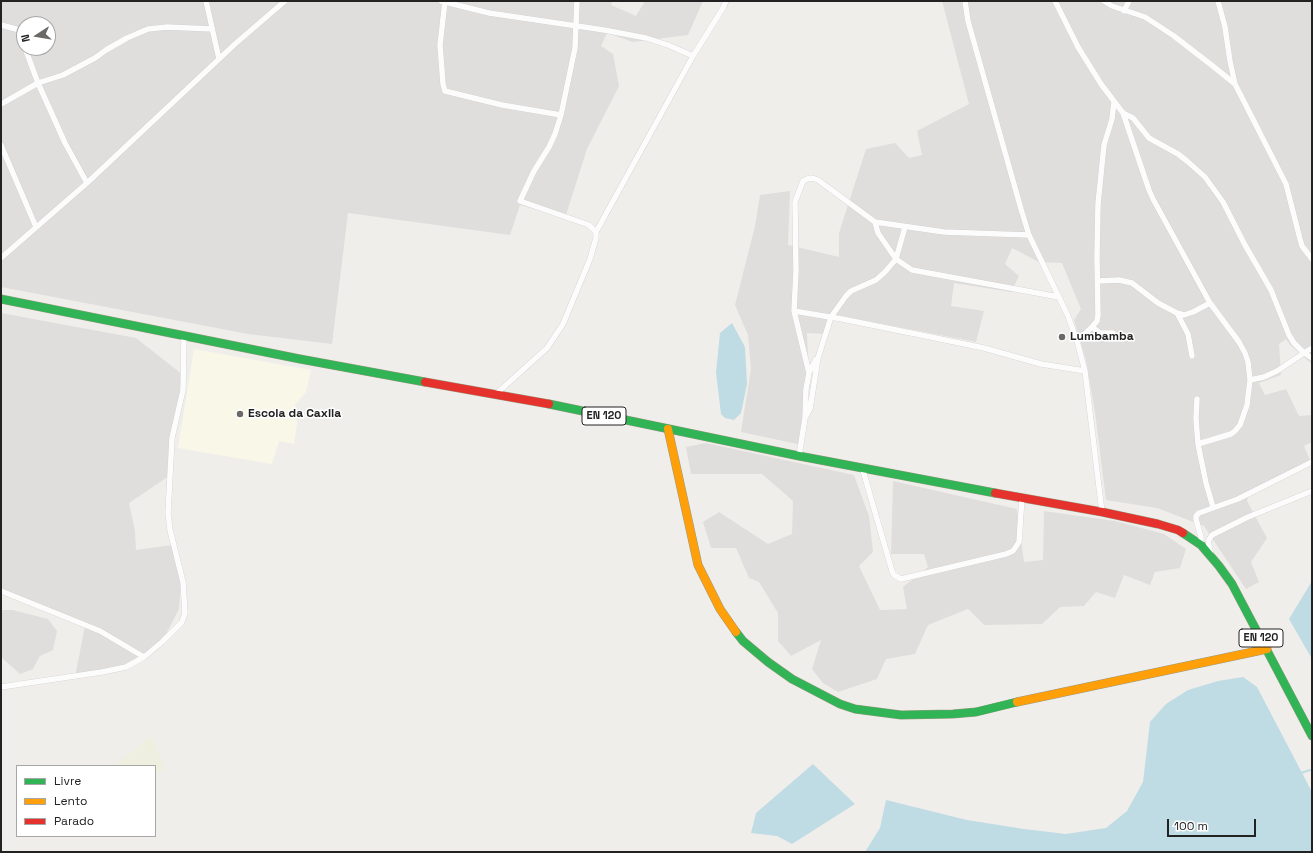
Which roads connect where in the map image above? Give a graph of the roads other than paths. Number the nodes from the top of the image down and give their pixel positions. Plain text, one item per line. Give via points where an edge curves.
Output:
1 (206, 1) edge
2 (285, 1) edge
3 (444, 1) edge
4 (577, 1) edge
5 (726, 1) edge
6 (965, 1) edge
7 (1055, 1) edge
8 (1104, 1) edge
9 (1129, 1) edge
10 (1218, 1) edge
11 (1124, 11) junction
12 (1, 26) edge
13 (576, 26) junction
14 (16, 29) edge
15 (212, 29) junction
16 (28, 56) edge
17 (693, 56) junction
18 (219, 59) junction
19 (38, 83) junction
20 (1235, 84) junction
21 (1114, 102) junction
22 (1, 104) edge
23 (1123, 113) junction
24 (561, 115) junction
25 (1, 145) edge
26 (87, 183) junction
27 (875, 222) junction
28 (36, 227) junction
29 (905, 227) junction
30 (596, 232) junction
31 (1029, 234) junction
32 (1, 258) edge
33 (896, 259) junction
34 (1312, 259) edge
35 (1098, 281) junction
36 (1059, 297) junction
37 (1, 299) edge
38 (1210, 303) junction
39 (794, 311) junction
40 (1177, 313) junction
41 (831, 317) junction
42 (1092, 327) junction
43 (1113, 333) dead end
44 (184, 336) junction
45 (1077, 341) junction
46 (1312, 348) edge
47 (1304, 353) junction
48 (1192, 356) dead end
49 (818, 358) junction
50 (1312, 358) edge
51 (1085, 371) junction
52 (809, 373) junction
53 (1250, 380) junction
54 (496, 394) junction
55 (1197, 400) dead end
56 (805, 418) junction
57 (668, 429) junction
58 (1198, 444) junction
59 (799, 456) junction
60 (1312, 462) edge
61 (862, 467) junction
62 (1312, 491) edge
63 (1022, 498) junction
64 (1213, 507) junction
65 (1102, 512) junction
66 (1201, 546) junction
67 (1212, 557) junction
68 (1, 591) edge
69 (1267, 649) junction
70 (144, 657) junction
71 (1, 687) edge
72 (1312, 736) edge

1 - 15 street
2 - 18 street
3 - 13 street via 489,13
3 - 24 street via 440,45 445,91 502,105
4 - 13 street
5 - 17 street
6 - 31 street via 968,21
7 - 21 street via 1078,47
8 - 11 street
9 - 11 street
10 - 20 street
11 - 20 street via 1145,18 1174,36
12 - 14 street
13 - 17 street via 646,38
13 - 24 street via 575,48
15 - 18 street
15 - 19 street via 148,29 127,38 63,76
16 - 19 street
17 - 30 street
18 - 26 street
19 - 22 street
19 - 26 street via 65,143
20 - 34 street via 1286,184 1302,246
21 - 23 street
21 - 35 street via 1104,145 1098,204
23 - 38 street via 1149,190
23 - 47 street via 1133,118 1149,138 1188,161 1205,177 1224,202 1245,245 1266,279 1288,335
24 - 30 street via 550,147 534,171 520,201 589,226
25 - 28 street
26 - 28 street
27 - 29 street
27 - 33 street via 878,233
27 - 39 street via 818,180 812,178 803,181 795,208
28 - 32 street
29 - 31 street via 944,232
29 - 33 street
30 - 54 street via 590,259 563,324 547,348
31 - 36 street
33 - 36 street via 912,270
33 - 41 street via 876,280 851,291
35 - 40 street via 1119,280 1132,283 1158,303
35 - 42 street via 1098,315
36 - 45 street
37 - 44 main road, EN 120
38 - 40 street via 1184,315
38 - 53 street via 1245,353
39 - 41 street
39 - 52 street
40 - 48 street via 1188,334
41 - 49 street
41 - 51 street via 984,348 1041,364
42 - 43 street via 1100,333
42 - 45 street
44 - 54 main road, EN 120
44 - 70 street via 183,390 172,438 168,513 183,582 185,613 178,627
45 - 51 street
46 - 47 street
47 - 50 street
47 - 53 street via 1277,371
49 - 52 street
49 - 56 street via 810,409
51 - 65 street
52 - 56 street
53 - 58 street via 1247,405 1236,431
54 - 57 main road, EN 120
55 - 58 street
56 - 59 street
57 - 59 main road, EN 120
57 - 69 main road via 698,565 720,609 743,641 768,662 792,679 840,704 855,709 901,715 976,712
58 - 64 street
59 - 61 main road, EN 120
60 - 64 street via 1238,499
61 - 63 main road, EN 120
61 - 63 street via 892,572 901,579 1013,551 1019,542
62 - 67 street via 1212,535 1208,541
63 - 65 main road, EN 120
64 - 66 street via 1199,512 1196,516
65 - 66 main road, EN 120 via 1178,530
66 - 67 main road, EN 120
67 - 69 main road, EN 120 via 1232,584
68 - 70 street via 100,632
69 - 72 main road, EN 120
70 - 71 street via 126,667

